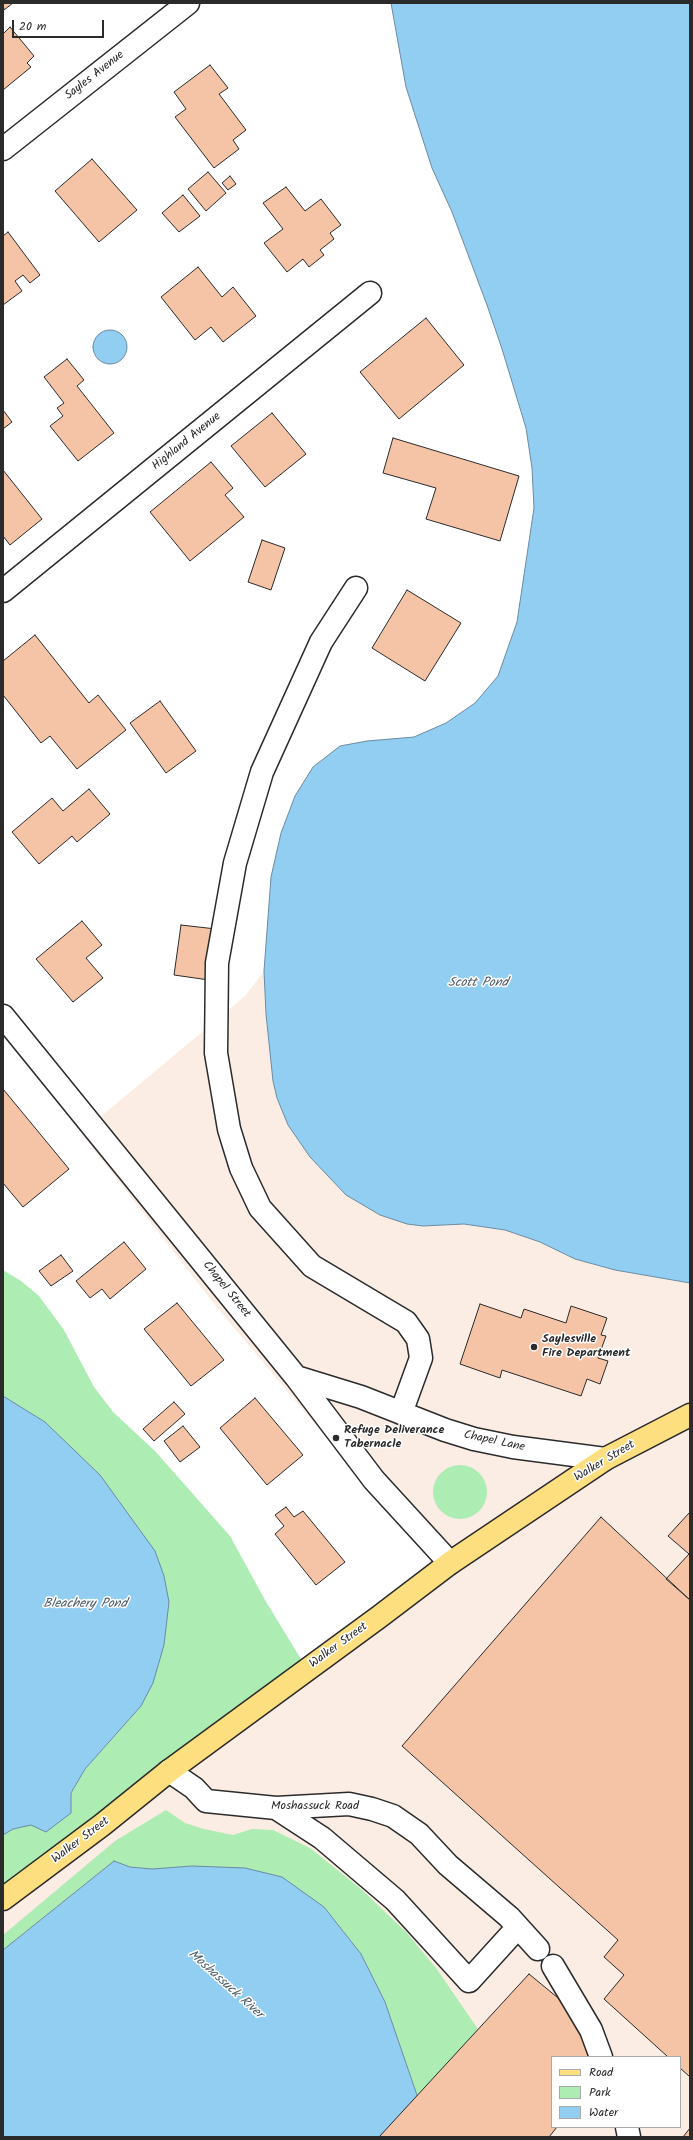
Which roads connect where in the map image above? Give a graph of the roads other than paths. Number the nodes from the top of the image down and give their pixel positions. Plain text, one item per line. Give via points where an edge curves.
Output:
1 (188, 3) edge
2 (3, 149) edge
3 (370, 293) dead end
4 (356, 588) dead end
5 (3, 591) edge
6 (3, 1016) edge
7 (296, 1377) junction
8 (401, 1413) junction
9 (690, 1415) edge
10 (605, 1459) junction
11 (450, 1563) junction
12 (169, 1771) junction
13 (276, 1808) junction
14 (3, 1899) edge
15 (518, 1927) junction
16 (538, 1949) dead end
17 (553, 1966) dead end
18 (601, 2056) edge

1 - 2 street, Sayles Avenue
3 - 5 street, Highland Avenue
4 - 8 street via 321,642 262,772 237,855 217,963 216,1053 229,1129 241,1168 260,1208 312,1266 406,1322 418,1339 421,1358
6 - 7 street, Chapel Street
7 - 8 street, Chapel Lane via 361,1397
7 - 11 street, Chapel Street via 374,1480
8 - 10 street, Chapel Lane via 474,1439 513,1447
9 - 10 main road, Walker Street
10 - 11 main road, Walker Street
11 - 12 main road, Walker Street
12 - 13 street, Moshassuck Road via 194,1788 206,1801
12 - 14 main road, Walker Street
13 - 15 street, Moshassuck Road via 349,1804 372,1808 393,1816 419,1834 448,1865
13 - 15 street via 322,1838 395,1900 469,1981
15 - 16 street, Moshassuck Road
17 - 18 street via 591,2030

